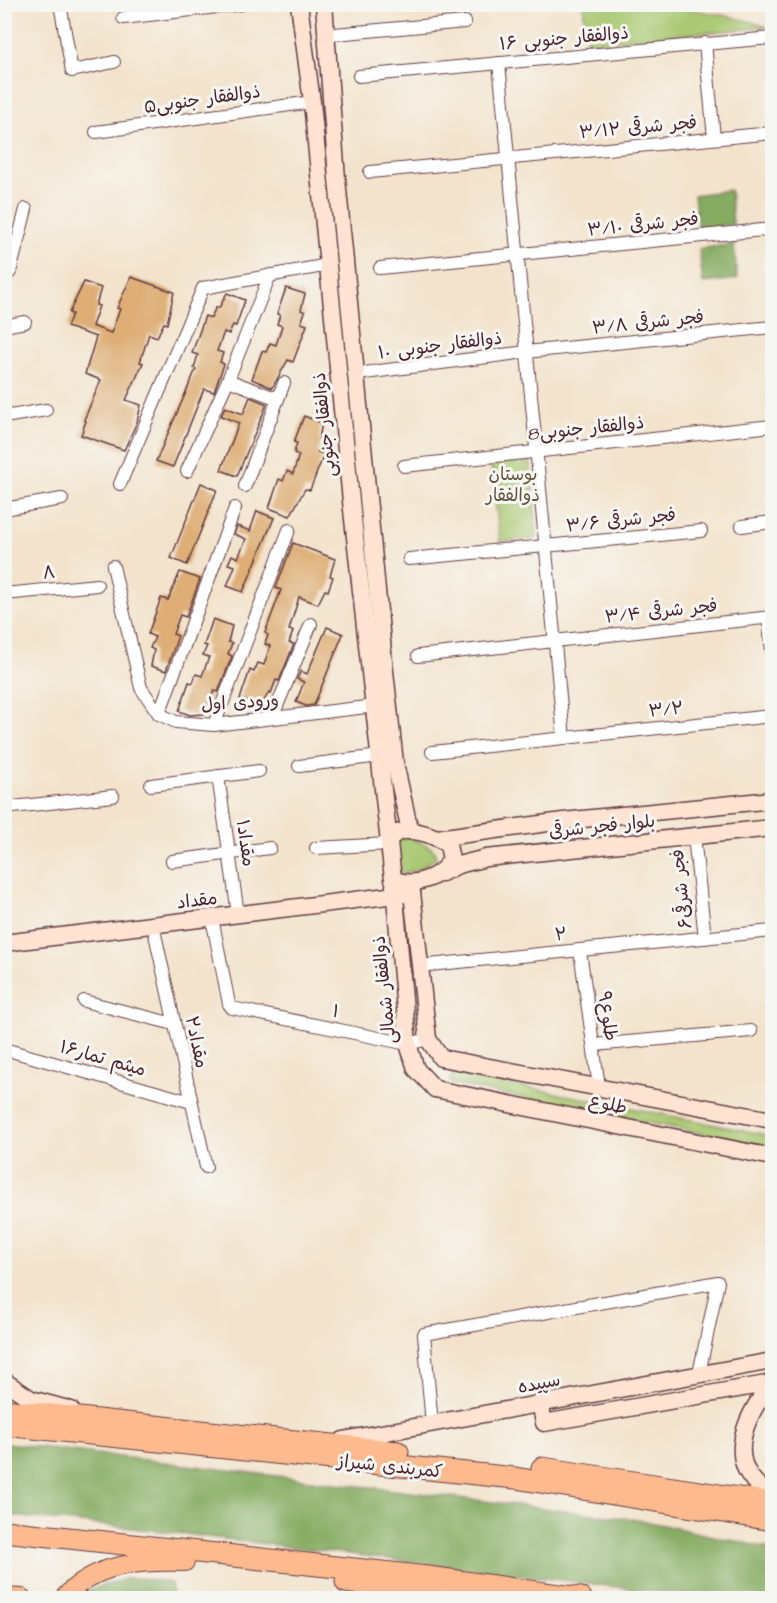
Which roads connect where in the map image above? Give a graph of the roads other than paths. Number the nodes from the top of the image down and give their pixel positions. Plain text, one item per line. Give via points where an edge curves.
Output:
1 (60, 4) edge
2 (243, 4) edge
3 (299, 4) edge
4 (324, 4) edge
5 (123, 18) dead end
6 (465, 22) dead end
7 (324, 35) junction
8 (772, 38) edge
9 (705, 43) junction
10 (114, 62) dead end
11 (499, 63) junction
12 (359, 76) dead end
13 (312, 102) junction
14 (96, 132) dead end
15 (772, 133) edge
16 (714, 138) junction
17 (508, 158) junction
18 (370, 172) dead end
19 (26, 209) dead end
20 (772, 229) edge
21 (517, 255) junction
22 (328, 265) junction
23 (380, 268) dead end
24 (7, 273) edge
25 (270, 275) junction
26 (25, 322) dead end
27 (4, 326) edge
28 (772, 327) edge
29 (526, 352) junction
30 (357, 374) junction
31 (228, 380) junction
32 (284, 383) dead end
33 (278, 399) junction
34 (46, 410) dead end
35 (4, 417) edge
36 (772, 426) edge
37 (536, 451) junction
38 (404, 466) dead end
39 (187, 471) dead end
40 (120, 484) dead end
41 (245, 486) dead end
42 (62, 499) dead end
43 (369, 500) junction
44 (351, 501) junction
45 (4, 508) edge
46 (235, 508) dead end
47 (772, 522) edge
48 (742, 526) dead end
49 (289, 530) dead end
50 (701, 531) dead end
51 (545, 546) junction
52 (409, 559) dead end
53 (113, 566) dead end
54 (97, 585) dead end
55 (4, 594) edge
56 (770, 617) edge
57 (311, 624) dead end
58 (554, 641) junction
59 (772, 650) edge
60 (418, 656) dead end
61 (375, 706) junction
62 (159, 714) junction
63 (772, 716) edge
64 (272, 718) junction
65 (214, 725) junction
66 (564, 738) junction
67 (432, 752) dead end
68 (380, 756) junction
69 (299, 766) dead end
70 (259, 771) dead end
71 (218, 776) junction
72 (151, 785) dead end
73 (113, 796) dead end
74 (772, 800) edge
75 (4, 808) edge
76 (772, 828) edge
77 (410, 831) junction
78 (496, 831) junction
79 (693, 836) junction
80 (437, 838) junction
81 (389, 842) junction
82 (270, 848) dead end
83 (316, 848) dead end
84 (229, 853) junction
85 (493, 857) junction
86 (172, 861) dead end
87 (438, 874) junction
88 (394, 887) junction
89 (412, 888) junction
90 (238, 914) junction
91 (212, 918) junction
92 (153, 925) junction
93 (772, 931) edge
94 (705, 938) junction
95 (4, 943) edge
96 (580, 951) junction
97 (420, 966) junction
98 (84, 1001) dead end
99 (174, 1024) junction
100 (752, 1031) dead end
101 (428, 1039) junction
102 (408, 1044) junction
103 (594, 1045) junction
104 (4, 1049) edge
105 (441, 1058) junction
106 (599, 1087) junction
107 (435, 1089) junction
108 (191, 1102) junction
109 (772, 1120) edge
110 (772, 1157) edge
111 (206, 1167) dead end
112 (772, 1361) edge
113 (699, 1374) junction
114 (4, 1381) edge
115 (772, 1384) edge
116 (540, 1402) junction
117 (4, 1410) edge
118 (133, 1423) junction
119 (4, 1425) edge
120 (432, 1425) junction
121 (312, 1443) junction
122 (772, 1496) edge
123 (772, 1503) edge
124 (772, 1520) edge
125 (4, 1532) edge
126 (67, 1539) junction
127 (185, 1562) junction
128 (4, 1597) edge
129 (22, 1599) edge
130 (64, 1599) edge
131 (461, 1599) edge
132 (581, 1599) edge

1 - 10 street via 72,71
2 - 5 street
3 - 13 main road, ذوالفقار جنوبی
4 - 7 main road, ذوالفقار جنوبی
6 - 7 street
7 - 30 main road, ذوالفقار جنوبی
8 - 9 street, ۱۶ ذوالفقار جنوبی
9 - 11 street, ۱۶ ذوالفقار جنوبی
9 - 16 street
11 - 12 street, ۱۶ ذوالفقار جنوبی
11 - 17 street
13 - 14 street, ذوالفقار جنوبی۵
13 - 22 main road, ذوالفقار جنوبی
15 - 16 street, ۳/۱۲ فجر شرقی
16 - 17 street, ۳/۱۲ فجر شرقی
17 - 18 street, ۳/۱۲ فجر شرقی
17 - 21 street
19 - 24 street
20 - 21 street, ۳/۱۰ فجر شرقی
21 - 23 street, ۳/۱۰ فجر شرقی
21 - 29 street
22 - 25 street
22 - 44 main road, ذوالفقار جنوبی
25 - 31 street
25 - 40 street via 203,288
26 - 27 street
28 - 29 street, ۳/۸ فجر شرقی
29 - 30 street, ۱۰ ذوالفقار جنوبی
29 - 37 street
30 - 43 main road, ذوالفقار جنوبی
31 - 33 street
31 - 39 street
32 - 33 street
33 - 41 street
34 - 35 street
36 - 37 street, 8ذوالفقار جنوبی
37 - 38 street, 8ذوالفقار جنوبی
37 - 51 street
42 - 45 street
43 - 44 main road
43 - 77 main road, ذوالفقار جنوبی via 393,746
44 - 61 main road, ذوالفقار جنوبی
46 - 62 street
47 - 48 street
49 - 65 street
50 - 51 street, ۳/۶ فجر شرقی
51 - 52 street, ۳/۶ فجر شرقی
51 - 58 street
53 - 62 street via 141,688
54 - 55 street, ۸
56 - 58 street, ۳/۴ فجر شرقی
56 - 59 street
57 - 64 street
58 - 60 street, ۳/۴ فجر شرقی
58 - 66 street
61 - 64 street, ورودی اول
61 - 68 main road, ذوالفقار جنوبی
62 - 65 street, ورودی اول via 176,722
63 - 66 street, ۳/۲
64 - 65 street, ورودی اول
66 - 67 street, ۳/۲
68 - 69 street
68 - 81 main road, ذوالفقار جنوبی
70 - 71 street
71 - 72 street
71 - 84 street, مقداد۱
73 - 75 street
74 - 78 main road, بلوار فجر شرقی
76 - 79 main road, بلوار فجر شرقی
77 - 80 main road
77 - 81 main road via 392,835
78 - 80 main road, بلوار فجر شرقی
78 - 85 main road via 476,842 481,854
79 - 85 main road, بلوار فجر شرقی
79 - 94 street, فجر شرقی۶
80 - 87 main road via 448,845 451,853 447,867
81 - 83 street
81 - 88 main road
82 - 84 street
84 - 86 street
84 - 90 street, مقداد۱
85 - 87 main road, بلوار فجر شرقی
87 - 89 main road
88 - 89 main road
88 - 90 main road, مقداد
88 - 102 main road, ذوالفقار شمالی
89 - 97 main road
90 - 91 main road, مقداد
91 - 92 main road, مقداد
91 - 102 street, ۱ via 229,1004 236,1009
92 - 95 main road, مقداد
92 - 99 street, مقداد۲
93 - 94 street, ۲
94 - 96 street, ۲
96 - 97 street, ۲
96 - 103 street, طلوع۹
97 - 101 main road
98 - 99 street
99 - 108 street, مقداد۲
100 - 103 street
101 - 102 street, ۱
101 - 105 main road
102 - 107 main road, ذوالفقار شمالی via 416,1069
103 - 106 street, طلوع۹
104 - 108 street, میثم تمار۱۶
105 - 106 main road, طلوع
105 - 107 main road
106 - 109 main road, طلوع
107 - 110 main road, طلوع
108 - 111 street, مقداد۲
112 - 113 main road, سپیده
113 - 116 main road, سپیده
113 - 120 street via 718,1282 424,1334
114 - 118 main road via 31,1399
115 - 116 main road via 544,1423
115 - 122 main road via 752,1407 742,1433 742,1454 751,1475
116 - 120 main road, سپیده
117 - 118 highway
118 - 121 highway
119 - 124 highway, کمربندی شیراز via 515,1478
120 - 121 main road, سپیده
121 - 123 highway via 564,1471
125 - 126 highway
126 - 127 highway
126 - 132 highway via 428,1577
127 - 130 main road via 121,1565 94,1574
127 - 131 highway
128 - 129 main road

